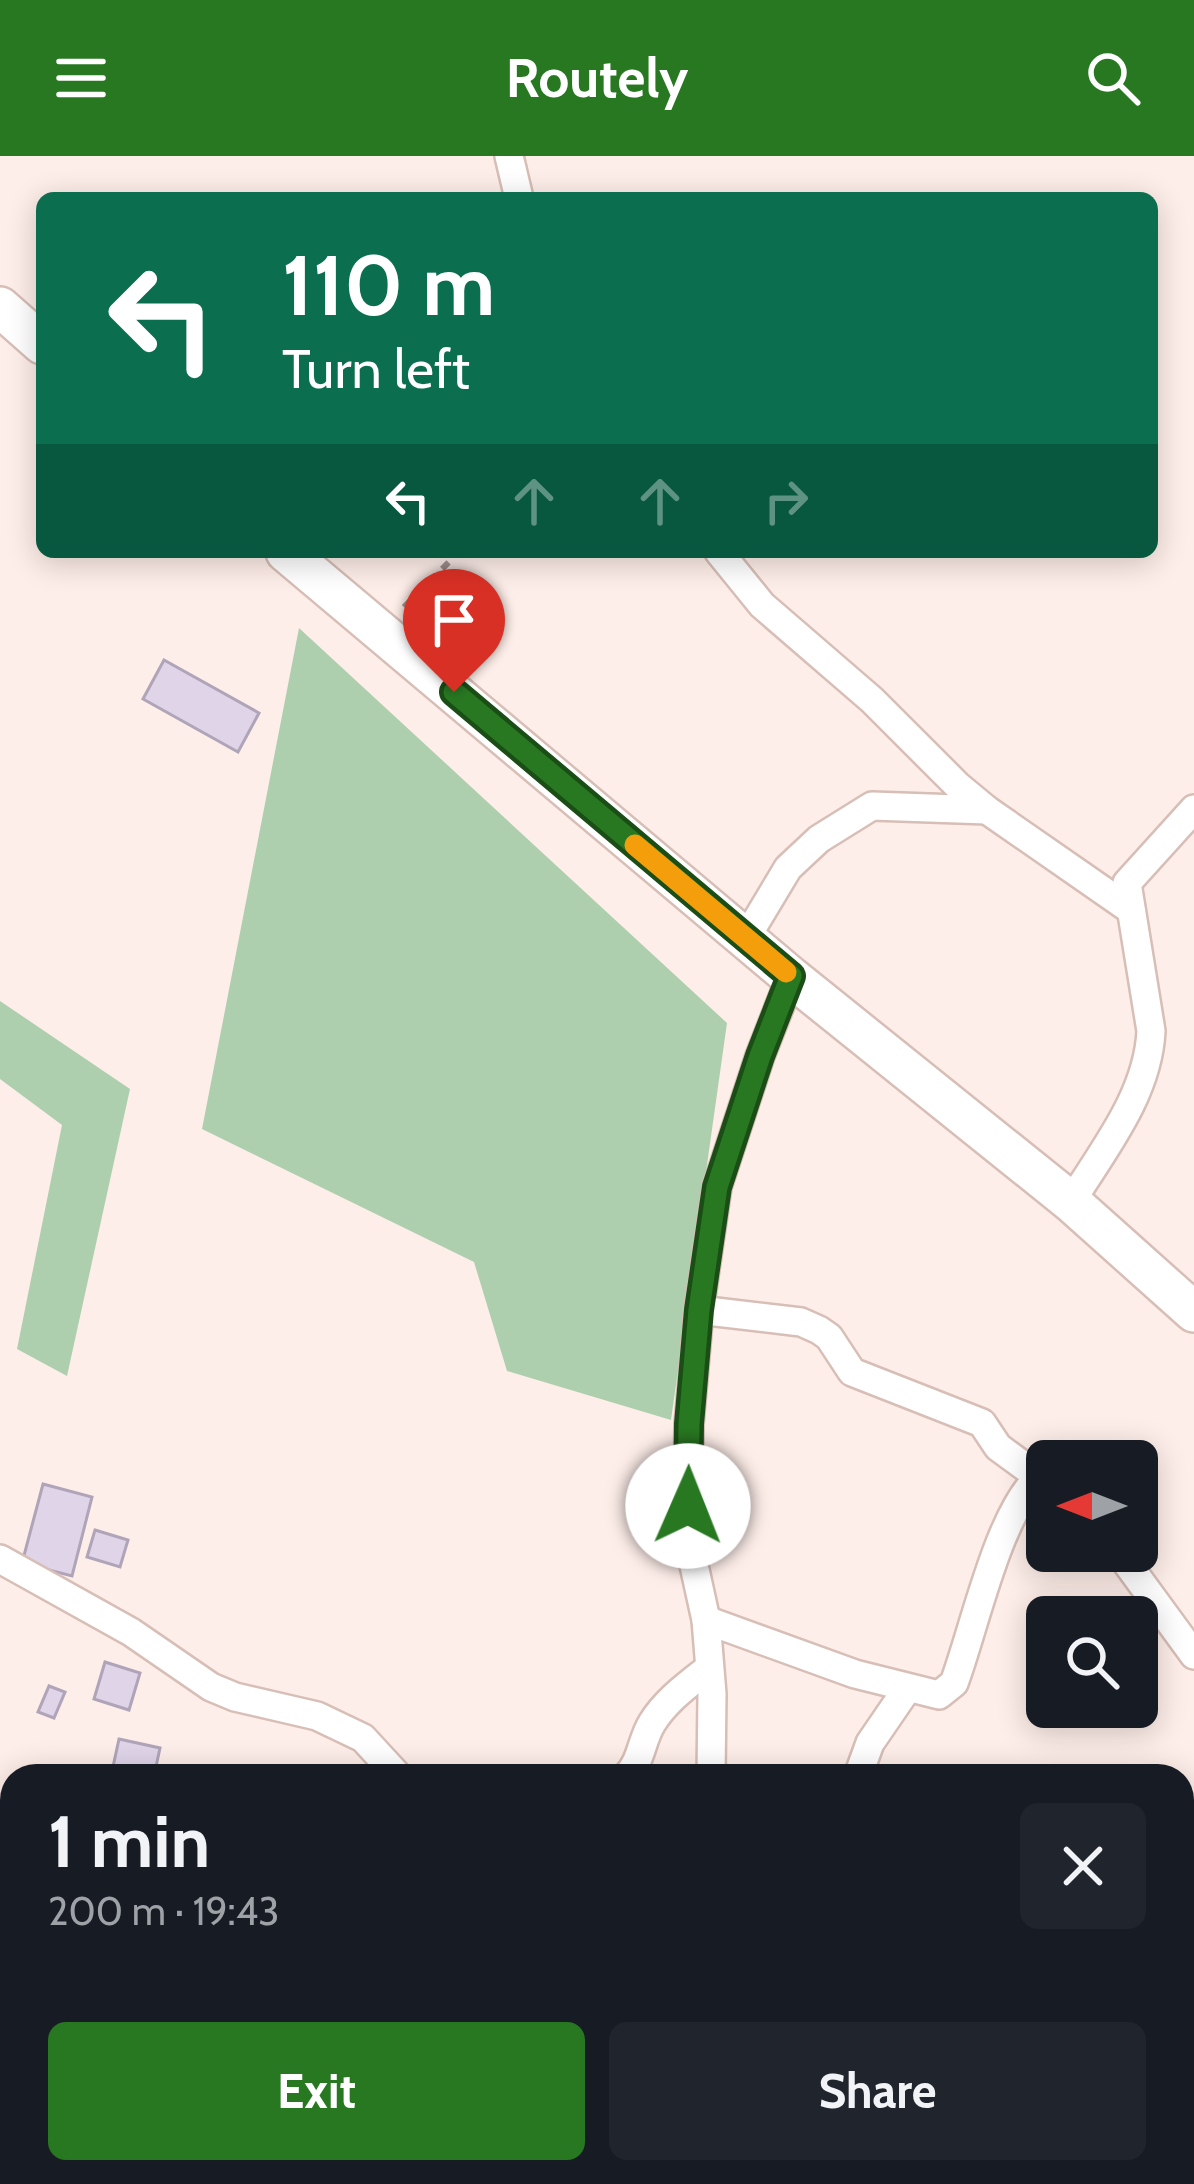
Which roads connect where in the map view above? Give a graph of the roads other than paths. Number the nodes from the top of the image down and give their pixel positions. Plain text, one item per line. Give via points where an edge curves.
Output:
1 (509, 156) edge
2 (518, 192) edge
3 (0, 308) edge
4 (36, 339) edge
5 (293, 558) edge
6 (724, 558) edge
7 (1194, 809) edge
8 (987, 810) junction
9 (1131, 910) junction
10 (746, 938) junction
11 (791, 976) junction
12 (1071, 1202) junction
13 (699, 1310) junction
14 (1194, 1312) edge
15 (1026, 1469) edge
16 (1026, 1492) edge
17 (0, 1559) edge
18 (1133, 1572) edge
19 (706, 1620) junction
20 (1194, 1655) edge
21 (709, 1668) junction
22 (907, 1689) junction
23 (387, 1764) edge
24 (637, 1764) edge
25 (711, 1764) edge
26 (862, 1764) edge

1 - 2 street
3 - 4 street
5 - 10 street
6 - 8 street via 763,605
7 - 9 street via 1130,877
8 - 9 street
8 - 10 street via 872,806 788,868
9 - 12 street via 1150,1051 1121,1122
10 - 11 street
11 - 12 street
11 - 13 street via 717,1187
12 - 14 street
13 - 15 street via 819,1330 852,1372 969,1415
13 - 19 street via 688,1506
16 - 22 street via 992,1565 954,1683 939,1695
17 - 23 street via 212,1687 317,1716 364,1738
18 - 20 street
19 - 21 street
19 - 22 street
21 - 24 street via 665,1706
21 - 25 street
22 - 26 street

